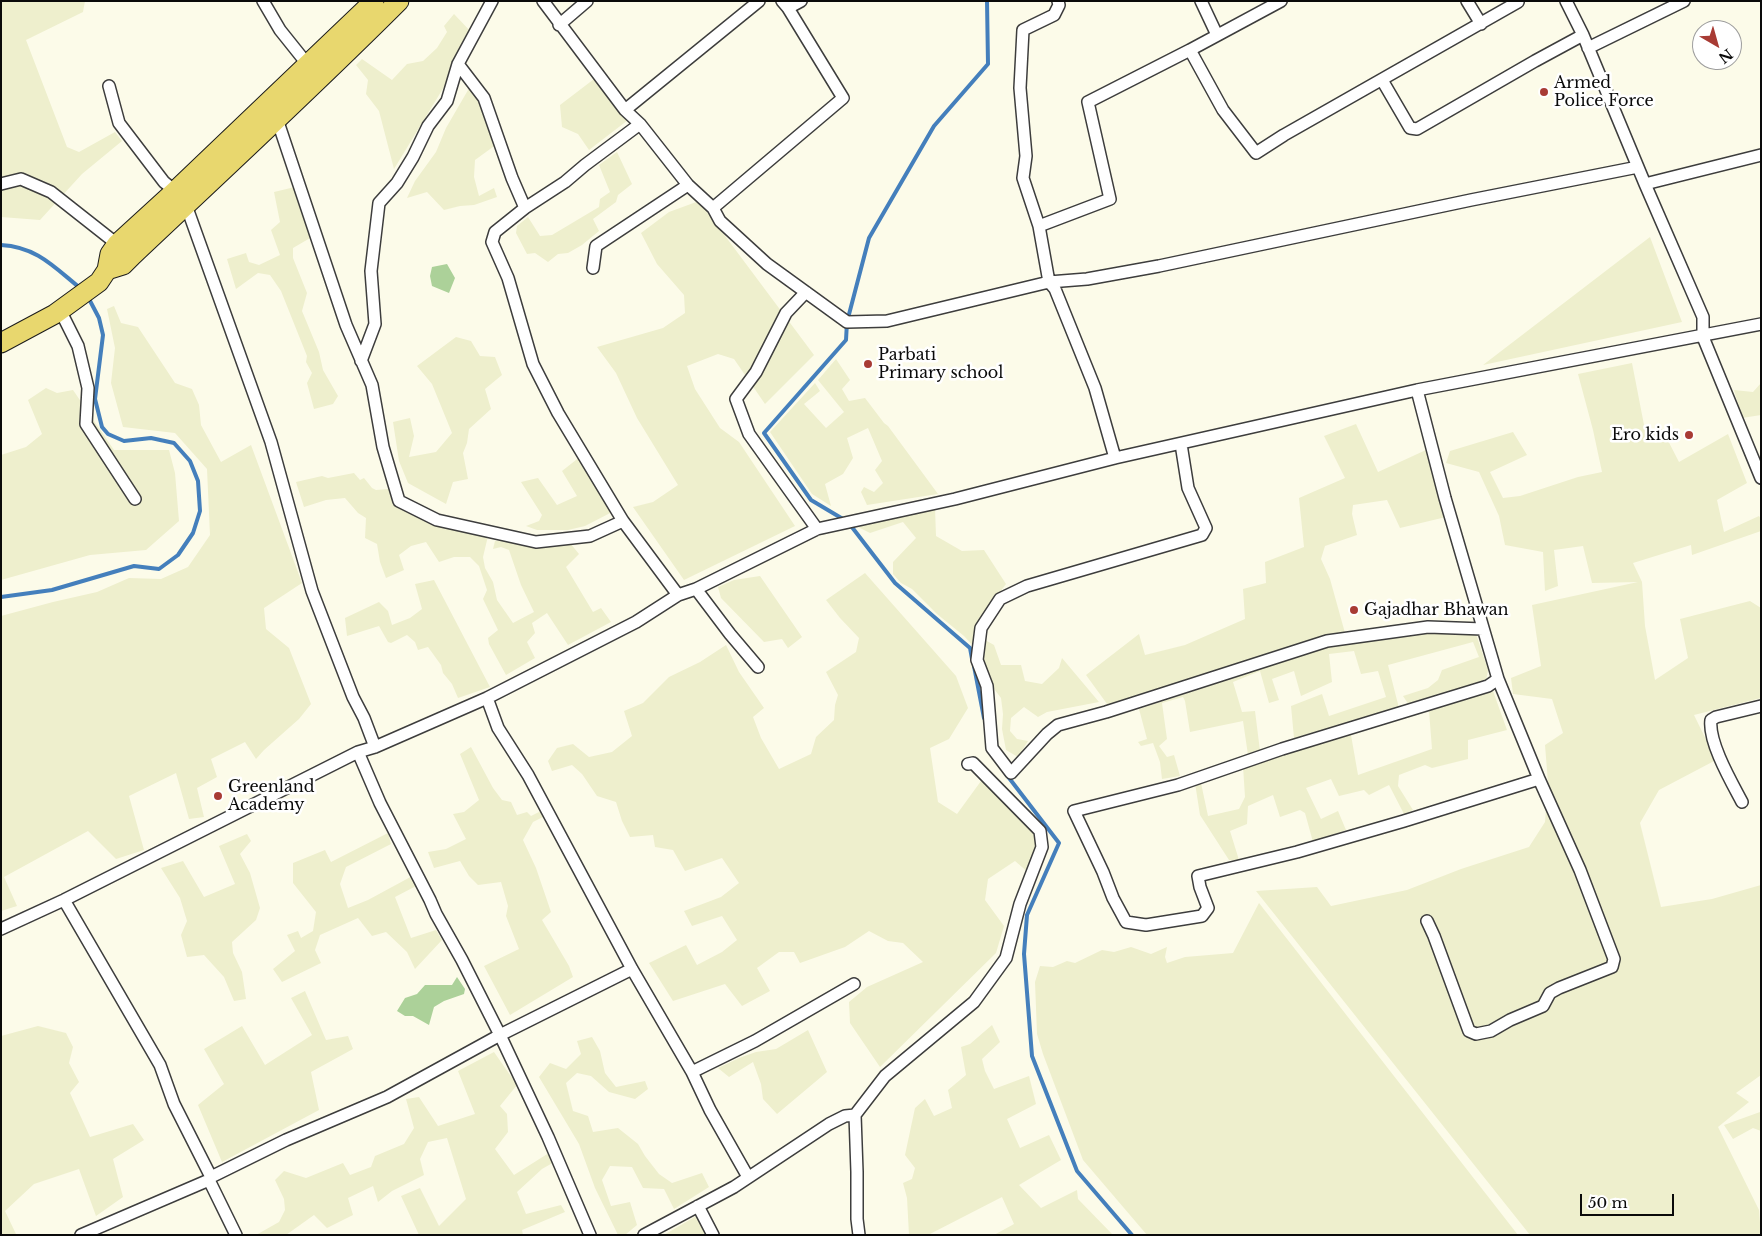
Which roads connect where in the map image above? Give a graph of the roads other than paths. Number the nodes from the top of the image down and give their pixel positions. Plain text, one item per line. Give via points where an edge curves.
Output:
1 (263, 1) edge
2 (374, 1) edge
3 (399, 1) edge
4 (492, 1) edge
5 (543, 1) edge
6 (587, 1) edge
7 (759, 1) edge
8 (801, 1) edge
9 (1058, 1) edge
10 (1201, 1) edge
11 (1281, 1) edge
12 (1467, 1) edge
13 (1566, 1) edge
14 (1684, 1) edge
15 (1518, 2) edge
16 (785, 5) edge
17 (1481, 24) junction
18 (559, 25) junction
19 (1217, 35) junction
20 (1583, 35) junction
21 (1588, 48) junction
22 (1190, 50) junction
23 (458, 64) junction
24 (308, 65) junction
25 (1382, 80) junction
26 (109, 86) dead end
27 (625, 110) junction
28 (277, 119) junction
29 (640, 124) junction
30 (1761, 156) edge
31 (1638, 167) junction
32 (1, 184) edge
33 (1645, 184) junction
34 (688, 185) junction
35 (181, 198) junction
36 (525, 208) junction
37 (713, 208) junction
38 (1039, 226) junction
39 (117, 244) junction
40 (593, 268) dead end
41 (108, 270) junction
42 (1048, 282) junction
43 (806, 292) junction
44 (60, 310) junction
45 (1761, 324) edge
46 (1703, 337) junction
47 (1, 343) edge
48 (361, 361) junction
49 (1417, 390) junction
50 (1181, 444) junction
51 (1115, 458) junction
52 (1761, 478) edge
53 (135, 499) dead end
54 (623, 521) junction
55 (817, 529) junction
56 (696, 589) junction
57 (678, 595) junction
58 (1482, 629) junction
59 (758, 667) dead end
60 (1498, 680) junction
61 (487, 698) junction
62 (1761, 706) edge
63 (375, 747) junction
64 (358, 752) junction
65 (968, 764) dead end
66 (1539, 779) junction
67 (1742, 802) dead end
68 (64, 900) junction
69 (1427, 921) dead end
70 (1, 929) edge
71 (632, 969) junction
72 (854, 984) dead end
73 (500, 1035) junction
74 (692, 1072) junction
75 (855, 1115) junction
76 (210, 1178) junction
77 (748, 1178) junction
78 (698, 1206) junction
79 (81, 1235) edge
80 (236, 1235) edge
81 (590, 1235) edge
82 (644, 1235) edge
83 (714, 1235) edge
84 (859, 1235) edge

1 - 24 street via 280,30
2 - 24 main road
3 - 28 main road
4 - 23 street
5 - 18 street
6 - 18 street
7 - 27 street
8 - 16 street
9 - 38 street via 1060,5 1054,15 1023,30 1020,88 1026,156 1023,178
10 - 19 street
11 - 19 street
12 - 17 street
13 - 20 street
14 - 21 street
15 - 17 street
16 - 37 street via 843,98
17 - 25 street
18 - 27 street
19 - 22 street
20 - 21 street
20 - 25 street via 1417,129 1410,128
21 - 31 street
22 - 25 street via 1223,110 1256,153
22 - 38 street via 1088,102 1110,199
23 - 36 street via 484,98
23 - 48 street via 447,101 428,126 397,183 379,203 371,272 375,324
24 - 35 main road
26 - 35 street via 119,122 164,182
27 - 29 street
28 - 35 main road via 212,183
28 - 48 street
29 - 34 street
29 - 36 street via 566,182
30 - 33 street
31 - 33 street
31 - 42 street via 1159,266 1087,279
32 - 39 street via 21,180 51,192
33 - 46 street via 1703,317
34 - 37 street
34 - 40 street via 596,246
35 - 39 main road
35 - 41 main road via 122,265
35 - 63 street via 270,442 312,591
36 - 54 street via 495,232 492,242 508,278 533,364 558,413
37 - 43 street via 733,234
38 - 42 street
39 - 41 main road via 110,254
41 - 44 main road via 99,282
42 - 43 street via 887,321 846,322
42 - 51 street via 1055,288 1095,388
43 - 55 street via 786,313 756,372 736,400 749,434
44 - 47 main road
44 - 53 street via 78,346 88,388 86,424
45 - 46 street
46 - 49 street
46 - 52 street
48 - 54 street via 372,384 383,446 399,501 437,520 536,542 590,536
49 - 50 street
49 - 58 street
50 - 51 street
50 - 58 street via 1188,488 1206,528 1202,535 1027,586 1000,599 981,628 977,660 987,686 992,748 1012,773 1058,725 1327,641 1428,627
51 - 55 street via 956,499
54 - 57 street
55 - 56 street
56 - 57 street
56 - 59 street
57 - 61 street via 636,622
58 - 60 street
60 - 66 street
60 - 66 street via 1488,686 1282,749 1178,785 1074,811 1126,922 1146,925 1202,916 1208,908 1198,876 1297,852
61 - 63 street
61 - 71 street via 498,728 528,775
62 - 67 street via 1716,717 1710,729 1727,775
63 - 64 street
64 - 68 street
64 - 73 street via 380,803
65 - 75 street via 973,763 1040,831 1042,847 1020,904 1006,958 974,1002 885,1076
66 - 69 street via 1580,870 1614,959 1612,967 1559,988 1550,994 1543,1006 1491,1031 1476,1034 1469,1031
68 - 70 street
68 - 76 street via 160,1065 174,1104
71 - 73 street
71 - 74 street
72 - 74 street via 755,1041
73 - 76 street via 387,1097 286,1140
73 - 81 street
74 - 77 street
75 - 77 street via 829,1124
75 - 84 street
76 - 79 street
76 - 80 street
77 - 78 street
78 - 82 street
78 - 83 street

